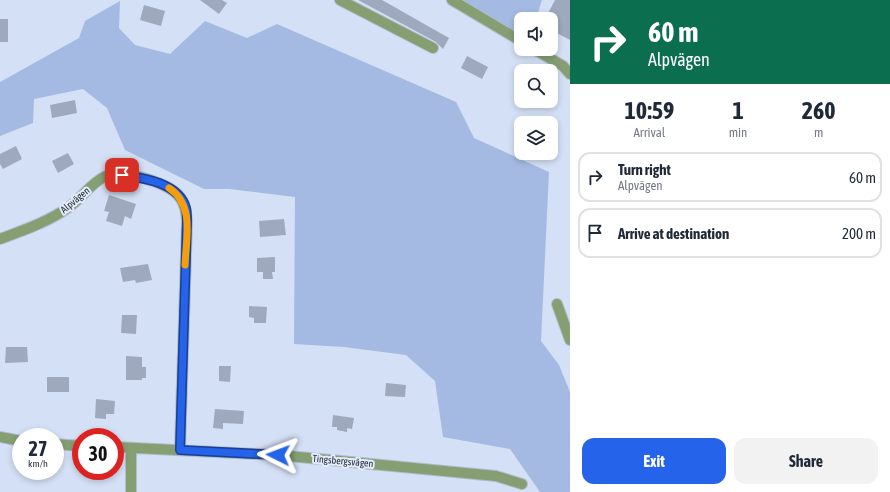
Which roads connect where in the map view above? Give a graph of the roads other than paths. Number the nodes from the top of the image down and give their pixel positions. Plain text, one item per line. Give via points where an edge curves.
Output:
1 (340, 0) edge
2 (452, 0) edge
3 (514, 37) edge
4 (433, 48) dead end
5 (546, 56) edge
6 (570, 74) edge
7 (0, 239) edge
8 (557, 304) dead end
9 (570, 340) edge
10 (0, 437) edge
11 (12, 440) edge
12 (124, 448) edge
13 (130, 448) junction
14 (180, 450) junction
15 (522, 484) dead end
16 (131, 492) edge

1 - 4 street
2 - 3 street
5 - 6 street
7 - 14 street, Alpvägen via 52,217 70,206 105,176 122,175 150,180 178,195 186,209 187,221
8 - 9 street
10 - 11 street
12 - 13 street, Tingsbergsvägen
13 - 14 street, Tingsbergsvägen
13 - 16 street
14 - 15 street, Tingsbergsvägen via 278,455 488,475

